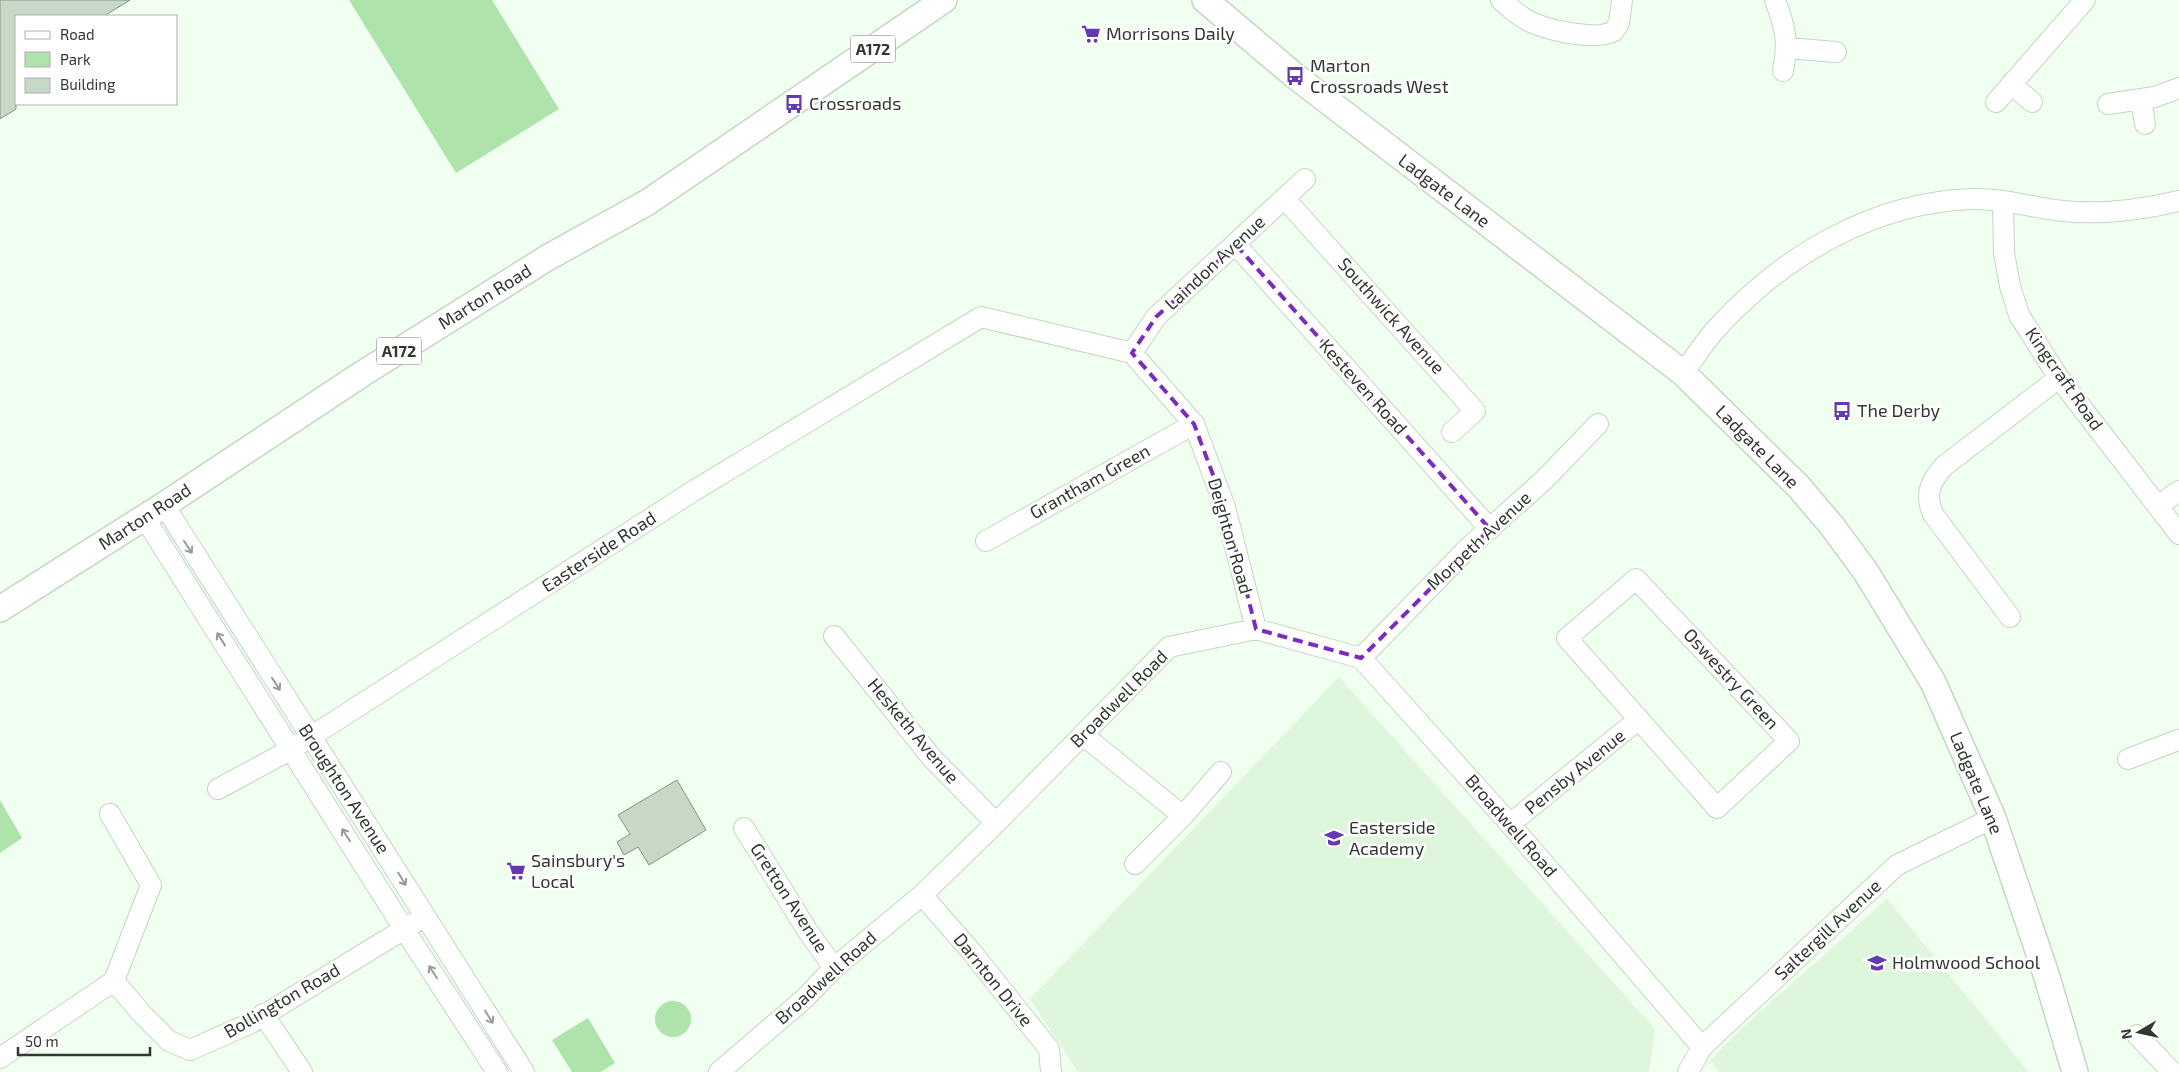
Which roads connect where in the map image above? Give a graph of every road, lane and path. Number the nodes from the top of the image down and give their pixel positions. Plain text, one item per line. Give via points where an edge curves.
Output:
1 (944, 0) edge
2 (1205, 0) edge
3 (1501, 0) edge
4 (1622, 0) edge
5 (1775, 0) edge
6 (2085, 0) edge
7 (1788, 48) junction
8 (1836, 52) dead end
9 (1784, 70) dead end
10 (2011, 84) junction
11 (2179, 88) edge
12 (2141, 100) junction
13 (1996, 102) dead end
14 (2032, 102) dead end
15 (2108, 104) dead end
16 (2145, 124) dead end
17 (1305, 179) dead end
18 (1284, 198) junction
19 (2179, 201) edge
20 (2003, 202) junction
21 (1236, 245) junction
22 (1132, 353) junction
23 (1682, 373) junction
24 (2059, 378) junction
25 (1194, 424) junction
26 (1598, 424) dead end
27 (1452, 432) dead end
28 (2179, 491) edge
29 (2158, 506) junction
30 (154, 511) junction
31 (1490, 529) junction
32 (2179, 534) edge
33 (986, 540) dead end
34 (0, 609) edge
35 (2010, 617) dead end
36 (1256, 629) junction
37 (834, 636) dead end
38 (1361, 658) junction
39 (1639, 719) junction
40 (1083, 735) junction
41 (310, 737) junction
42 (2179, 741) edge
43 (290, 750) junction
44 (2128, 759) dead end
45 (1221, 772) dead end
46 (218, 789) dead end
47 (110, 814) dead end
48 (1183, 816) junction
49 (1993, 818) junction
50 (996, 823) junction
51 (1510, 824) junction
52 (744, 828) dead end
53 (1135, 864) dead end
54 (922, 895) junction
55 (425, 916) junction
56 (404, 929) junction
57 (834, 968) junction
58 (114, 981) junction
59 (263, 1014) junction
60 (2137, 1035) dead end
61 (1702, 1047) junction
62 (0, 1058) edge
63 (302, 1072) edge
64 (497, 1072) edge
65 (524, 1072) edge
66 (719, 1072) edge
67 (1050, 1072) edge
68 (1688, 1072) edge
69 (2075, 1072) edge
70 (2172, 1072) edge

1 - 30 main road, Marton Road / A172 via 648,202 513,280 362,374
2 - 23 main road, Ladgate Lane via 1295,76
3 - 4 street via 1533,23 1595,36 1614,31 1619,23
5 - 7 street
6 - 10 street
7 - 8 street
7 - 9 street
10 - 13 street
10 - 14 street
11 - 12 street
12 - 15 street
12 - 16 street
17 - 18 street, Laindon Avenue
18 - 21 street, Laindon Avenue
18 - 27 street, Southwick Avenue via 1476,410
19 - 20 street via 2106,212 2064,211
20 - 23 street via 1974,199 1908,208 1849,228 1778,272 1717,328
20 - 24 street, Kingcraft Road via 2004,253 2019,315
21 - 22 street, Laindon Avenue via 1156,318
21 - 31 street, Kesteven Road
22 - 25 street, Deighton Road
22 - 41 street, Easterside Road via 981,317 695,490
23 - 49 main road, Ladgate Lane via 1799,487 1866,572 1933,682
24 - 29 street, Kingcraft Road
24 - 35 street via 1944,466 1928,492 1933,514
25 - 33 street, Grantham Green
25 - 36 street, Deighton Road via 1226,507
26 - 31 street, Morpeth Avenue via 1544,480
28 - 29 street
29 - 32 street, Kingcraft Road
30 - 34 main road, Marton Road / A172
30 -> 41 street, Broughton Avenue
43 -> 30 street, Broughton Avenue
31 - 38 street, Morpeth Avenue
36 - 38 street, Broadwell Road
36 - 40 street, Broadwell Road via 1169,647
37 - 50 street, Hesketh Avenue via 932,758
38 - 51 street, Broadwell Road
39 - 39 street, Oswestry Green via 1717,808 1788,741 1636,579 1567,638
39 - 51 street, Pensby Avenue
40 - 48 street
40 - 50 street, Broadwell Road
41 - 43 street, Easterside Road
41 -> 55 street, Broughton Avenue
42 - 44 street
43 - 46 street, Easterside Road
56 -> 43 street, Broughton Avenue
45 - 48 street
47 - 58 street via 151,885
48 - 53 street
49 - 61 street, Saltergill Avenue via 1897,866
49 - 69 main road, Ladgate Lane via 2046,974
50 - 54 street, Broadwell Road
51 - 61 street, Broadwell Road
52 - 57 street, Gretton Avenue
54 - 57 street, Broadwell Road
54 - 67 street, Darnton Drive via 1049,1049
55 - 56 street, Bollington Road
55 -> 65 street, Broughton Avenue
56 - 59 street, Bollington Road
64 -> 56 street, Broughton Avenue
57 - 66 street, Broadwell Road via 804,999
58 - 59 street, Bollington Road via 169,1041 190,1050 251,1023
58 - 62 street
59 - 63 street
60 - 70 street
61 - 68 street, Saltergill Avenue

